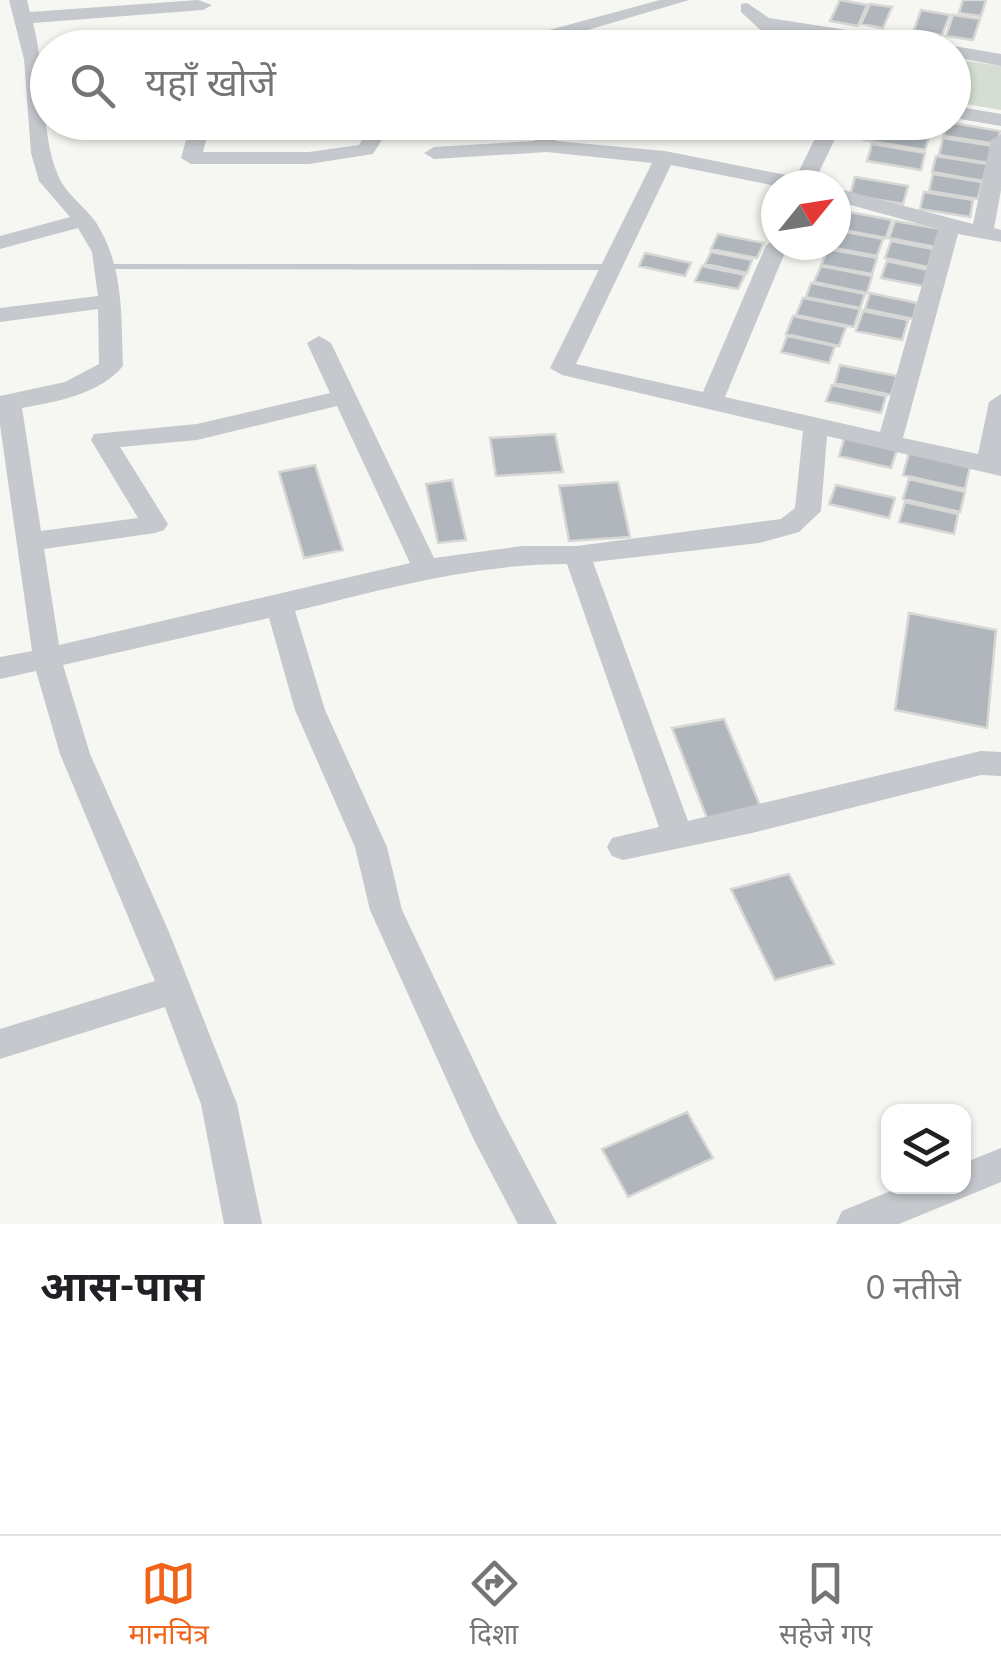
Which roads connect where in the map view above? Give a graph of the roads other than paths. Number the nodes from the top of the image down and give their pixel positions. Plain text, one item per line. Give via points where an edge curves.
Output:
1 (680, 0) edge
2 (0, 1) edge
3 (202, 4) dead end
4 (19, 6) edge
5 (746, 8) dead end
6 (762, 22) junction
7 (570, 30) edge
8 (771, 30) edge
9 (812, 30) edge
10 (30, 48) edge
11 (971, 55) edge
12 (1001, 60) edge
13 (971, 115) edge
14 (1001, 120) edge
15 (41, 140) edge
16 (196, 140) edge
17 (372, 140) edge
18 (544, 140) edge
19 (824, 140) edge
20 (1001, 140) edge
21 (546, 146) junction
22 (434, 152) dead end
23 (665, 158) junction
24 (810, 170) edge
25 (761, 177) edge
26 (851, 198) edge
27 (84, 220) junction
28 (950, 226) junction
29 (992, 234) edge
30 (0, 242) edge
31 (771, 260) edge
32 (106, 267) junction
33 (612, 267) junction
34 (110, 302) junction
35 (0, 315) edge
36 (319, 343) dead end
37 (344, 397) junction
38 (711, 402) junction
39 (1001, 402) edge
40 (4, 404) edge
41 (816, 426) junction
42 (889, 442) junction
43 (995, 467) edge
44 (31, 542) junction
45 (578, 555) junction
46 (426, 568) junction
47 (280, 605) junction
48 (47, 659) junction
49 (0, 668) edge
50 (1001, 764) edge
51 (678, 836) junction
52 (622, 847) dead end
53 (175, 988) junction
54 (0, 1044) edge
55 (1001, 1165) edge
56 (971, 1177) edge
57 (929, 1194) edge
58 (243, 1224) edge
59 (538, 1224) edge
60 (856, 1224) edge

1 - 7 street
2 - 4 street
3 - 4 street
4 - 10 street
5 - 6 street
6 - 8 street
6 - 9 street
11 - 12 street
13 - 14 street
15 - 27 street via 49,181
16 - 17 street via 191,158 309,158 366,150
18 - 21 street
19 - 24 street
20 - 29 street
21 - 22 street
21 - 23 street
23 - 25 street
23 - 33 street
26 - 28 street
27 - 30 street
27 - 32 street
28 - 29 street
28 - 42 street
31 - 38 street
32 - 33 lane
32 - 34 street
33 - 38 street via 562,368
34 - 35 street
34 - 40 street via 111,366 78,385
36 - 37 street
37 - 44 street via 197,432 102,440 155,524
37 - 46 street
38 - 41 street
39 - 43 street
40 - 44 street
41 - 42 street
41 - 45 street via 808,512 790,526
42 - 43 street
44 - 48 street
45 - 46 street
45 - 51 street
46 - 47 street
47 - 48 street
47 - 59 street via 310,710 371,848 386,910
48 - 49 street
48 - 53 street via 75,754
50 - 51 street via 981,762
51 - 52 street
53 - 54 street
53 - 58 street via 219,1104
55 - 56 street
57 - 60 street

